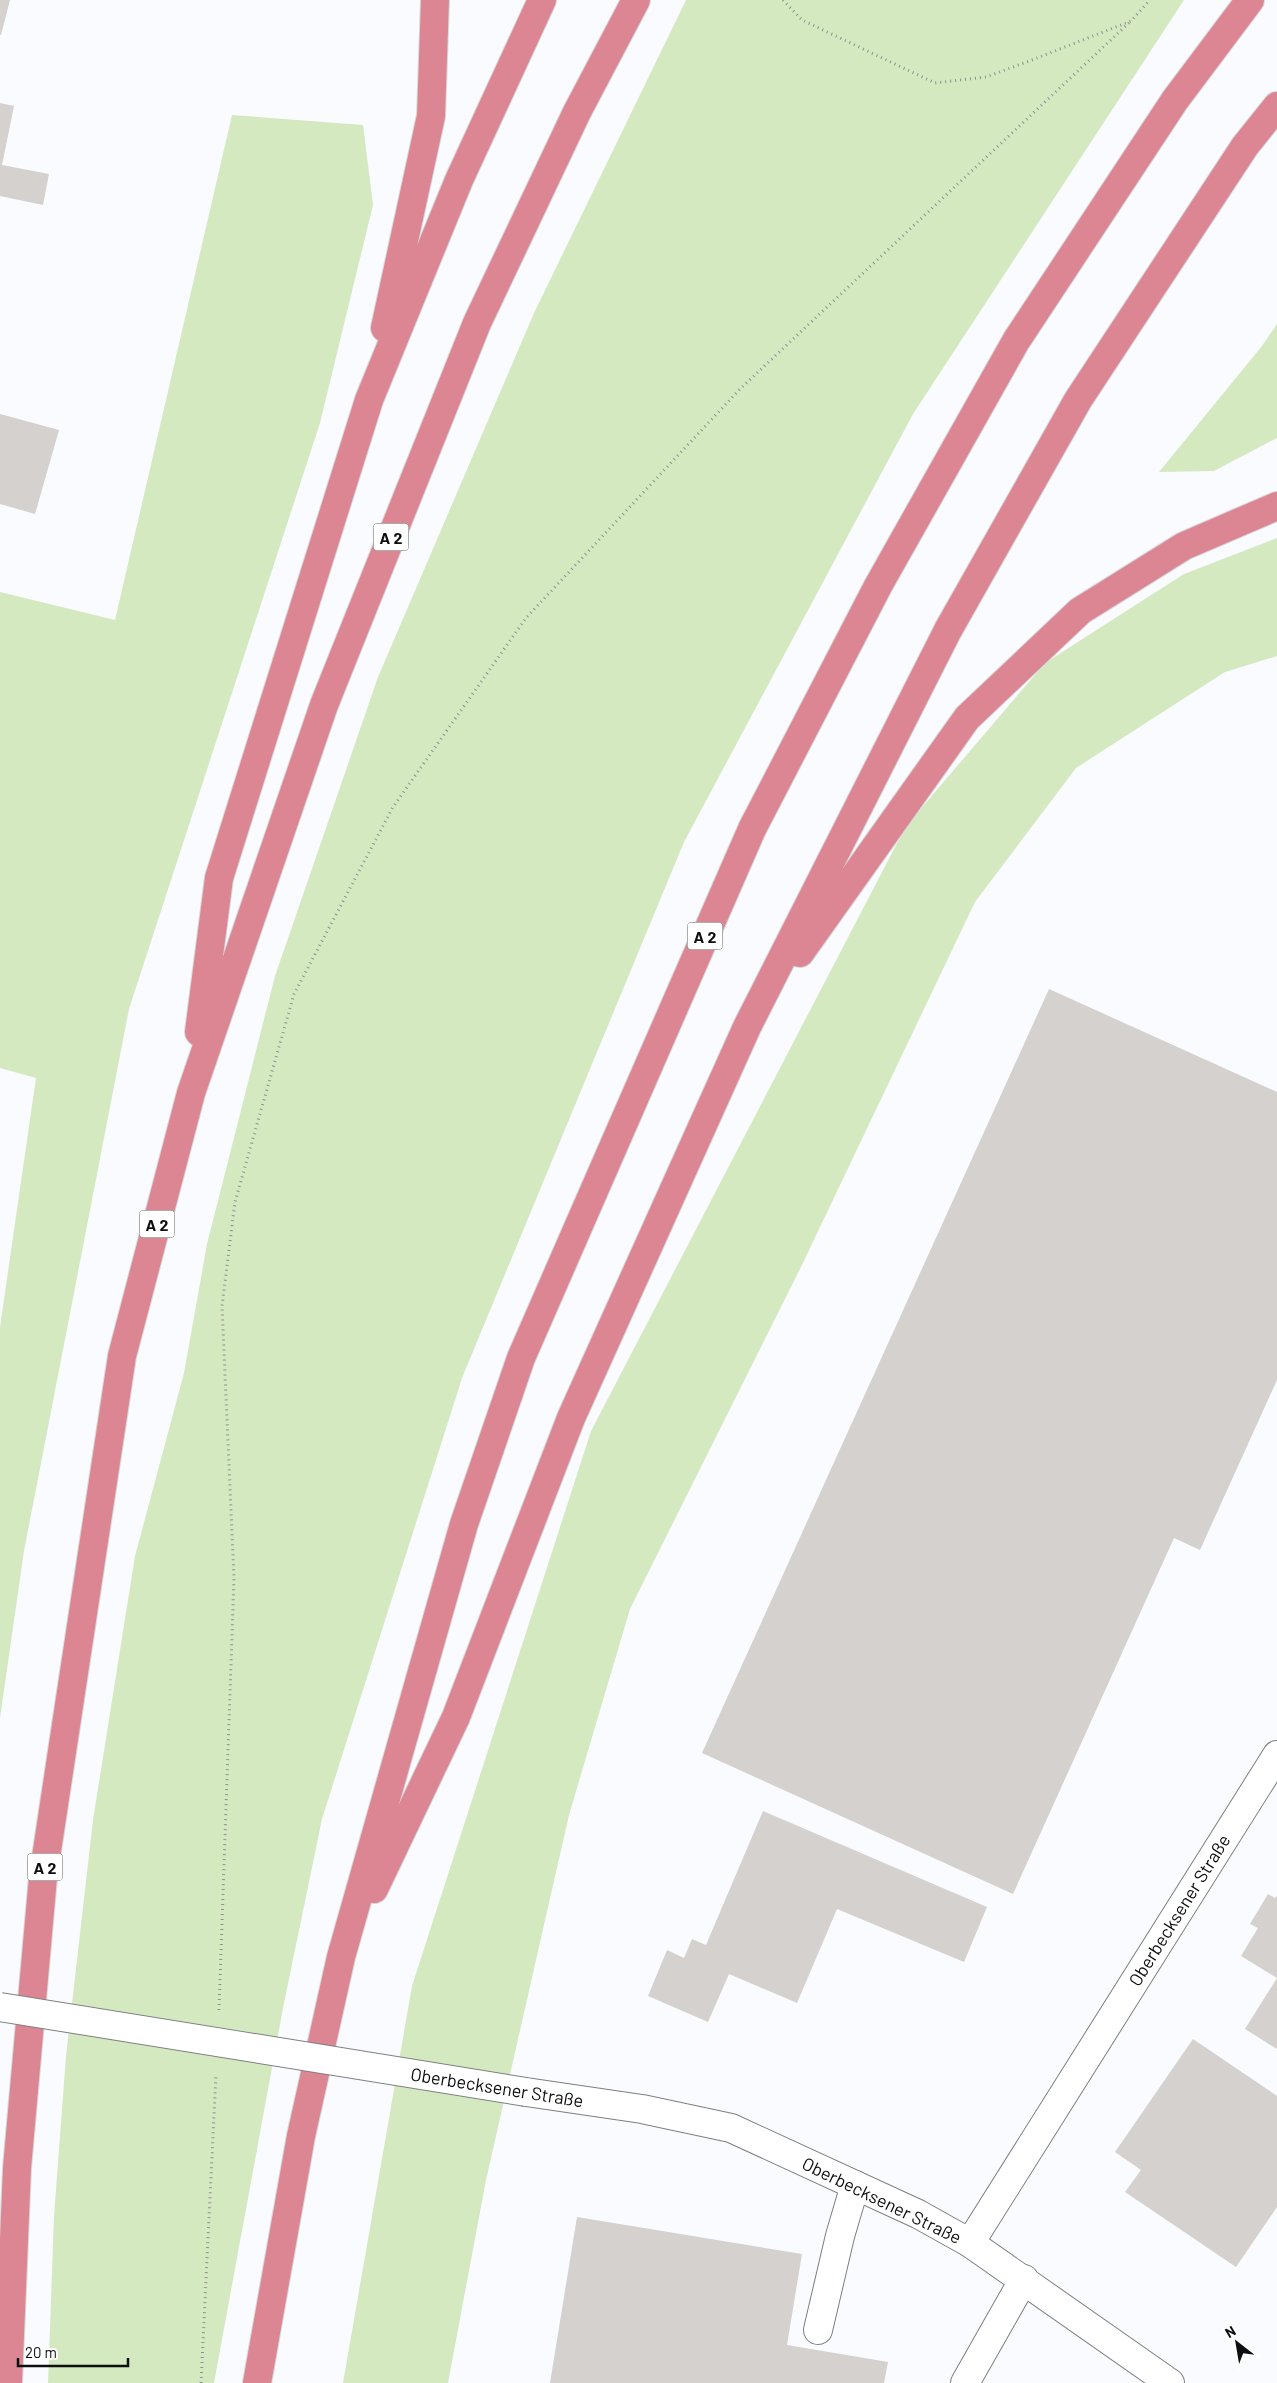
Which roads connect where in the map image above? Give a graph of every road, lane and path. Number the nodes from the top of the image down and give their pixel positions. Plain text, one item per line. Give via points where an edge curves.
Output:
1 (435, 0) edge
2 (542, 0) edge
3 (636, 0) edge
4 (783, 0) edge
5 (1150, 0) edge
6 (1250, 0) edge
7 (1131, 21) junction
8 (1277, 106) edge
9 (369, 400) junction
10 (1277, 506) edge
11 (747, 1027) junction
12 (191, 1093) junction
13 (1277, 1755) edge
14 (341, 1957) junction
15 (0, 2007) edge
16 (218, 2013) dead end
17 (216, 2072) dead end
18 (855, 2185) junction
19 (970, 2243) junction
20 (1024, 2279) junction
21 (818, 2330) dead end
22 (8, 2383) edge
23 (201, 2383) edge
24 (257, 2383) edge
25 (965, 2383) edge
26 (1170, 2383) edge

1 - 9 highway via 431,116
2 - 9 highway via 459,180
3 - 12 highway, A 2 via 577,112 470,341 324,705
4 - 7 path via 802,20 935,83 986,77
5 - 7 path
6 - 14 highway, A 2 via 1175,100 1016,341 878,586 752,829 521,1358 464,1524
7 - 16 path via 740,389 526,618 393,807 294,994 236,1202 222,1306 234,1578
8 - 11 highway via 1246,146 1078,400 948,630
9 - 12 highway via 219,878
10 - 11 highway via 1184,546 1080,611 967,718
11 - 14 highway via 571,1418 456,1717
12 - 22 highway, A 2 via 122,1356 43,1878 17,2168
13 - 19 street, Oberbecksener Straße
14 - 24 highway, A 2 via 301,2136
15 - 18 street, Oberbecksener Straße, bridge via 642,2109 731,2128
17 - 23 path
18 - 19 street, Oberbecksener Straße
18 - 21 street
19 - 20 street, Oberbecksener Straße
20 - 25 street
20 - 26 street, Oberbecksener Straße

